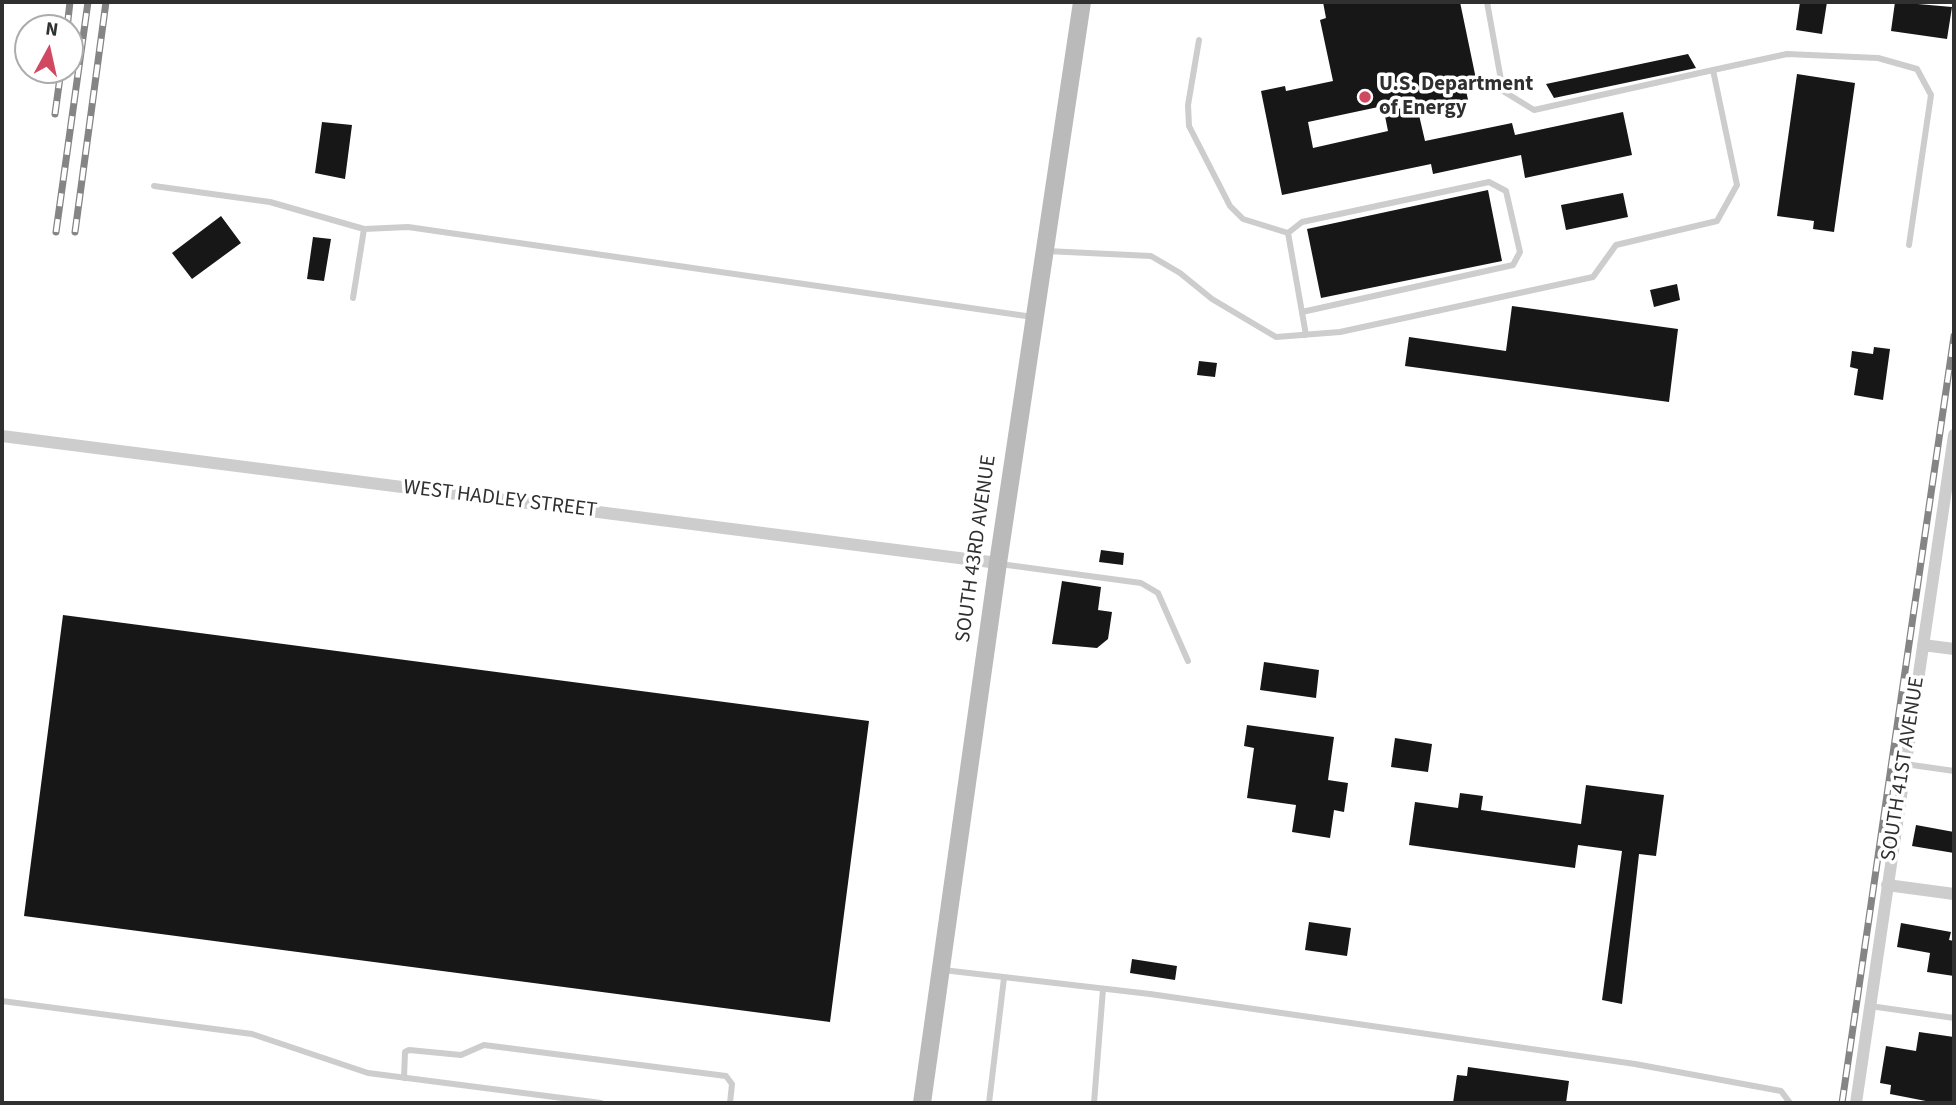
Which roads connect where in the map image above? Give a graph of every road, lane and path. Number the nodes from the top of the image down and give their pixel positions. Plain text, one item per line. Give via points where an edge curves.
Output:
1 (1082, 2) edge
2 (1487, 2) edge
3 (1199, 40) dead end
4 (1713, 71) junction
5 (153, 186) dead end
6 (364, 229) junction
7 (1288, 233) junction
8 (1909, 245) dead end
9 (1044, 251) junction
10 (353, 298) dead end
11 (1302, 312) junction
12 (1035, 317) junction
13 (1306, 335) junction
14 (1954, 435) edge
15 (2, 436) edge
16 (1953, 458) edge
17 (1948, 518) edge
18 (998, 563) junction
19 (1923, 645) junction
20 (1954, 649) edge
21 (1188, 661) dead end
22 (1905, 764) junction
23 (1954, 771) edge
24 (1887, 885) junction
25 (1954, 894) edge
26 (941, 969) junction
27 (1004, 978) junction
28 (1103, 989) junction
29 (2, 1001) edge
30 (1870, 1006) junction
31 (1954, 1018) edge
32 (404, 1078) junction
33 (601, 1103) edge
34 (730, 1103) edge
35 (922, 1103) edge
36 (989, 1103) edge
37 (1094, 1103) edge
38 (1790, 1103) edge
39 (1856, 1103) edge

1 - 9 main road, SOUTH 43RD AVENUE
2 - 4 lane via 1503,91 1534,110
3 - 7 lane via 1189,126 1230,206 1244,219
4 - 8 lane via 1787,54 1878,58 1917,69 1931,95
4 - 13 lane via 1737,185 1717,221 1616,245 1593,277 1340,332
5 - 6 lane via 270,202
6 - 10 lane
6 - 12 lane via 408,227
7 - 11 lane
7 - 11 lane via 1303,222 1489,182 1506,191 1520,252 1513,265
9 - 12 main road, SOUTH 43RD AVENUE
9 - 13 lane via 1151,256 1276,337
11 - 13 lane
12 - 18 main road, SOUTH 43RD AVENUE
14 - 16 street, SOUTH 41ST AVENUE
15 - 18 street, WEST HADLEY STREET
16 - 17 street, SOUTH 41ST AVENUE
17 - 19 street, SOUTH 41ST AVENUE
18 - 21 lane via 1141,583 1158,593
18 - 26 main road, SOUTH 43RD AVENUE
19 - 20 street
19 - 22 street, SOUTH 41ST AVENUE
22 - 23 lane
22 - 24 street, SOUTH 41ST AVENUE
24 - 25 street
24 - 30 street, SOUTH 41ST AVENUE
26 - 27 lane
26 - 35 main road, SOUTH 43RD AVENUE
27 - 28 lane
27 - 36 lane
28 - 37 lane
28 - 38 lane via 1635,1064 1781,1091
29 - 32 lane via 252,1034 368,1073
30 - 31 lane
30 - 39 street, SOUTH 41ST AVENUE
32 - 33 lane
32 - 34 lane via 405,1052 409,1050 461,1055 484,1045 726,1076 732,1084

